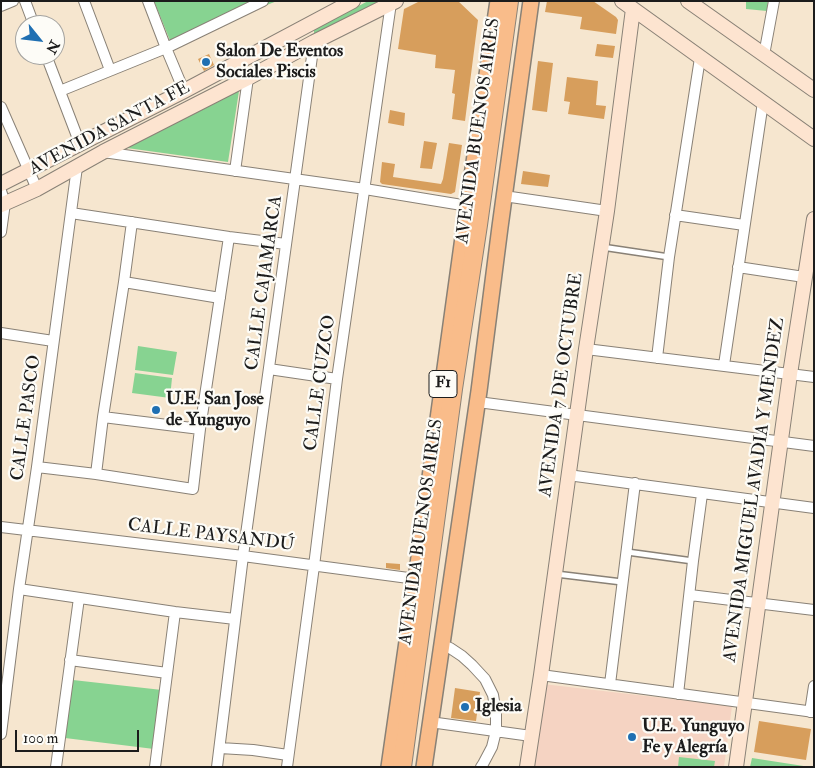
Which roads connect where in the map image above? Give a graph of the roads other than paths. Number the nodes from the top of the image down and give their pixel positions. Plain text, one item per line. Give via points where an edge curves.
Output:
1 (14, 1) edge
2 (25, 1) edge
3 (84, 1) edge
4 (148, 1) edge
5 (263, 1) edge
6 (498, 1) edge
7 (509, 1) edge
8 (518, 1) edge
9 (532, 1) edge
10 (774, 1) edge
11 (393, 2) edge
12 (346, 3) edge
13 (630, 4) edge
14 (696, 4) edge
15 (1, 6) edge
16 (30, 15) edge
17 (314, 42) junction
18 (166, 48) junction
19 (764, 55) junction
20 (700, 58) junction
21 (50, 65) edge
22 (110, 70) junction
23 (248, 78) junction
24 (814, 90) edge
25 (60, 91) junction
26 (184, 91) junction
27 (762, 102) junction
28 (2, 112) edge
29 (814, 139) edge
30 (80, 144) junction
31 (103, 152) junction
32 (77, 167) junction
33 (29, 171) junction
34 (235, 171) junction
35 (296, 179) junction
36 (1, 184) edge
37 (37, 189) junction
38 (365, 189) junction
39 (504, 196) junction
40 (2, 200) edge
41 (468, 206) junction
42 (606, 211) junction
43 (71, 213) junction
44 (675, 215) junction
45 (814, 220) edge
46 (132, 222) junction
47 (744, 225) junction
48 (1, 232) edge
49 (229, 237) junction
50 (286, 244) junction
51 (600, 247) junction
52 (669, 257) junction
53 (738, 267) junction
54 (804, 277) junction
55 (124, 282) junction
56 (220, 298) junction
57 (1, 333) edge
58 (53, 341) junction
59 (586, 348) junction
60 (657, 358) junction
61 (724, 365) junction
62 (269, 369) junction
63 (790, 374) junction
64 (814, 377) edge
65 (337, 379) junction
66 (478, 402) junction
67 (577, 415) junction
68 (103, 417) junction
69 (200, 429) junction
70 (781, 441) junction
71 (814, 446) edge
72 (37, 467) junction
73 (96, 474) junction
74 (568, 475) junction
75 (635, 483) junction
76 (702, 494) junction
77 (773, 502) junction
78 (814, 508) edge
79 (1, 527) edge
80 (27, 530) junction
81 (627, 552) junction
82 (243, 556) junction
83 (693, 561) junction
84 (314, 566) junction
85 (555, 574) junction
86 (416, 579) junction
87 (623, 582) junction
88 (19, 589) junction
89 (690, 595) junction
90 (79, 598) junction
91 (759, 603) junction
92 (814, 610) edge
93 (175, 612) junction
94 (235, 619) junction
95 (442, 645) junction
96 (70, 660) junction
97 (167, 674) junction
98 (541, 674) junction
99 (610, 684) junction
100 (814, 686) edge
101 (678, 694) junction
102 (745, 702) junction
103 (812, 712) edge
104 (430, 722) junction
105 (2, 730) edge
106 (496, 731) junction
107 (1, 734) edge
108 (531, 736) junction
109 (220, 748) junction
110 (288, 755) junction
111 (56, 767) edge
112 (155, 767) edge
113 (217, 767) edge
114 (286, 767) edge
115 (389, 767) edge
116 (402, 767) edge
117 (412, 767) edge
118 (424, 767) edge
119 (481, 767) edge
120 (527, 767) edge
121 (736, 767) edge

1 - 15 street
2 - 16 street
3 - 22 street
4 - 18 street
5 - 18 street
6 - 41 main road, AVENIDA BUENOS AIRES / F1
7 - 116 highway, AVENIDA BUENOS AIRES / F1
8 - 117 highway, AVENIDA BUENOS AIRES / F1
9 - 39 main road, AVENIDA BUENOS AIRES
10 - 19 street
11 - 17 street, AVENIDA SANTA FE
11 - 38 street, CALLE CUZCO
12 - 26 street, AVENIDA SANTA FE
13 - 20 street
13 - 42 street, AVENIDA 7 DE OCTUBRE
14 - 19 street
17 - 23 street, AVENIDA SANTA FE
17 - 35 street, CALLE CAJAMARCA
18 - 22 street
18 - 26 street
19 - 24 street
20 - 27 street
20 - 44 street
21 - 25 street
22 - 25 street
23 - 31 street, AVENIDA SANTA FE
23 - 34 street
25 - 30 street
26 - 30 street, AVENIDA SANTA FE
27 - 29 street
27 - 47 street
28 - 33 street
30 - 33 street, AVENIDA SANTA FE
31 - 32 street, AVENIDA SANTA FE
31 - 34 street
32 - 37 street, AVENIDA SANTA FE
32 - 43 street, CALLE PASCO
33 - 36 street, AVENIDA SANTA FE
33 - 37 street
34 - 35 street
35 - 38 street
35 - 50 street, CALLE CAJAMARCA
37 - 40 street, AVENIDA SANTA FE
38 - 41 street
38 - 65 street, CALLE CUZCO
39 - 42 street
39 - 66 main road, AVENIDA BUENOS AIRES
40 - 48 street
41 - 86 main road, AVENIDA BUENOS AIRES / F1
42 - 51 street, AVENIDA 7 DE OCTUBRE
43 - 46 street
43 - 58 street, CALLE PASCO
44 - 47 street
44 - 52 street
45 - 54 street, AVENIDA MIGUEL AVADIA Y MENDEZ
46 - 49 street
46 - 55 street
47 - 53 street
49 - 50 street
49 - 56 street
50 - 62 street, CALLE CAJAMARCA
51 - 52 lane
51 - 59 street, AVENIDA 7 DE OCTUBRE
52 - 60 street
53 - 54 street
53 - 61 street
54 - 63 street, AVENIDA MIGUEL AVADIA Y MENDEZ
55 - 56 street
55 - 68 street
56 - 69 street
57 - 58 street
58 - 72 street, CALLE PASCO
59 - 60 street
59 - 67 street, AVENIDA 7 DE OCTUBRE
60 - 61 street
61 - 63 street
62 - 65 street
62 - 82 street, CALLE CAJAMARCA
63 - 64 street
63 - 70 street, AVENIDA MIGUEL AVADIA Y MENDEZ
65 - 84 street, CALLE CUZCO
66 - 67 street
66 - 95 main road, AVENIDA BUENOS AIRES
67 - 70 street
67 - 74 street, AVENIDA 7 DE OCTUBRE
68 - 69 street
68 - 73 street
69 - 73 street via 193,489
70 - 71 street
70 - 77 street, AVENIDA MIGUEL AVADIA Y MENDEZ
72 - 73 street
72 - 80 street, CALLE PASCO
74 - 75 street
74 - 85 street, AVENIDA 7 DE OCTUBRE
75 - 76 street
75 - 81 street
76 - 77 street
76 - 83 street
77 - 78 street
77 - 91 street, AVENIDA MIGUEL AVADIA Y MENDEZ
79 - 80 street, CALLE PAYSANDÚ
80 - 82 street, CALLE PAYSANDÚ
80 - 88 street, CALLE PASCO
81 - 83 lane
81 - 87 street
82 - 84 street, CALLE PAYSANDÚ
82 - 94 street, CALLE CAJAMARCA
83 - 89 street
84 - 86 street, CALLE PAYSANDÚ
84 - 110 street, CALLE CUZCO
85 - 87 lane
85 - 98 street, AVENIDA 7 DE OCTUBRE
86 - 115 main road, AVENIDA BUENOS AIRES / F1
87 - 99 street
88 - 90 street
88 - 105 street, CALLE PASCO
89 - 91 street
89 - 101 street
90 - 93 street
90 - 96 street
91 - 92 street
91 - 102 street, AVENIDA MIGUEL AVADIA Y MENDEZ
93 - 94 street
93 - 97 street
94 - 109 street, CALLE CAJAMARCA
95 - 104 main road, AVENIDA BUENOS AIRES
95 - 106 street via 462,656 484,679 493,695
96 - 97 street
96 - 111 street
97 - 112 street
98 - 99 street
98 - 108 street, AVENIDA 7 DE OCTUBRE
99 - 101 street
100 - 103 street
101 - 102 street
102 - 103 street
102 - 121 street, AVENIDA MIGUEL AVADIA Y MENDEZ
104 - 106 street
104 - 118 main road, AVENIDA BUENOS AIRES
105 - 107 street, CALLE PASCO
106 - 108 street
106 - 119 street
108 - 120 street, AVENIDA 7 DE OCTUBRE
109 - 110 street
109 - 113 street, CALLE CAJAMARCA
110 - 114 street, CALLE CUZCO

